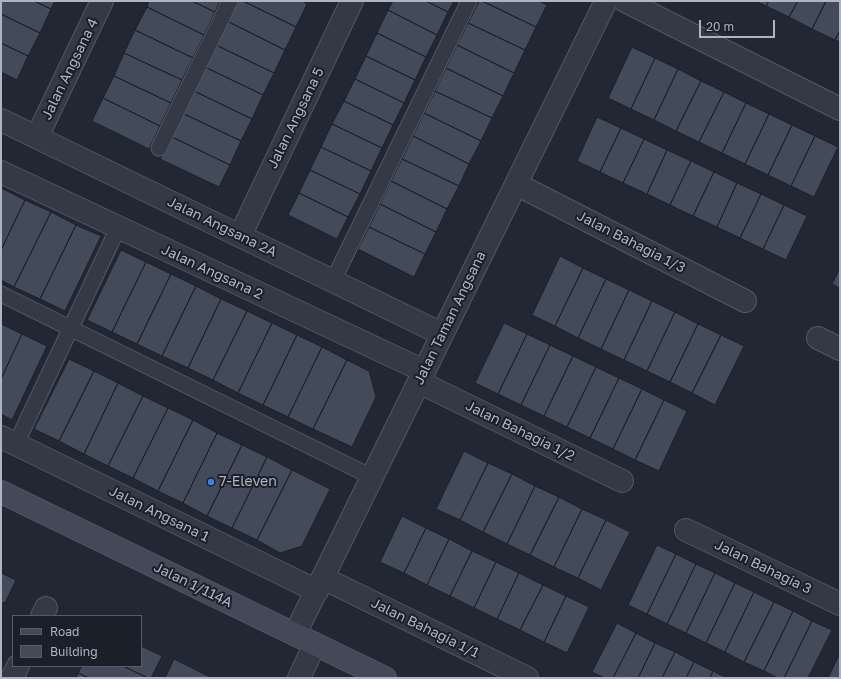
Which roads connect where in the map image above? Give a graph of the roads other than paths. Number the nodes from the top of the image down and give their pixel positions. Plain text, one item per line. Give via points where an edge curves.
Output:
1 (102, 1) edge
2 (230, 1) edge
3 (352, 1) edge
4 (469, 1) edge
5 (606, 1) edge
6 (625, 1) edge
7 (840, 108) edge
8 (1, 120) edge
9 (37, 137) junction
10 (159, 148) dead end
11 (1, 172) edge
12 (516, 184) junction
13 (118, 228) junction
14 (240, 236) junction
15 (333, 281) junction
16 (1, 294) edge
17 (746, 301) dead end
18 (72, 327) junction
19 (442, 334) junction
20 (818, 338) dead end
21 (840, 349) edge
22 (422, 377) junction
23 (9, 441) edge
24 (372, 477) junction
25 (622, 481) dead end
26 (1, 492) edge
27 (686, 530) dead end
28 (320, 584) junction
29 (840, 604) edge
30 (295, 634) junction
31 (315, 644) junction
32 (18, 667) edge
33 (12, 678) edge
34 (299, 678) edge
35 (385, 678) edge
36 (527, 678) edge

1 - 9 street, Jalan Angsana 4
2 - 10 lane
3 - 14 street, Jalan Angsana 5
4 - 15 lane
5 - 12 street, Jalan Taman Angsana
6 - 7 street
8 - 9 street, Jalan Angsana 2A
9 - 14 street, Jalan Angsana 2A
11 - 13 street, Jalan Angsana 2
12 - 17 street, Jalan Bahagia 1/3
12 - 19 street, Jalan Taman Angsana
13 - 18 lane
13 - 22 street, Jalan Angsana 2
14 - 15 street, Jalan Angsana 2A
15 - 19 street, Jalan Angsana 2A
16 - 18 lane
18 - 23 lane
18 - 24 lane
19 - 22 street, Jalan Taman Angsana
20 - 21 street
22 - 24 street, Jalan Taman Angsana
22 - 25 street, Jalan Bahagia 1/2
23 - 28 street, Jalan Angsana 1
24 - 28 street, Jalan Taman Angsana
26 - 30 street, Jalan 1/114A
27 - 29 street, Jalan Bahagia 3
28 - 30 street, Jalan Taman Angsana
28 - 36 street, Jalan Bahagia 1/1
30 - 31 street, Jalan 1/114A
31 - 34 street
31 - 35 street, Jalan 1/114A
32 - 33 street

